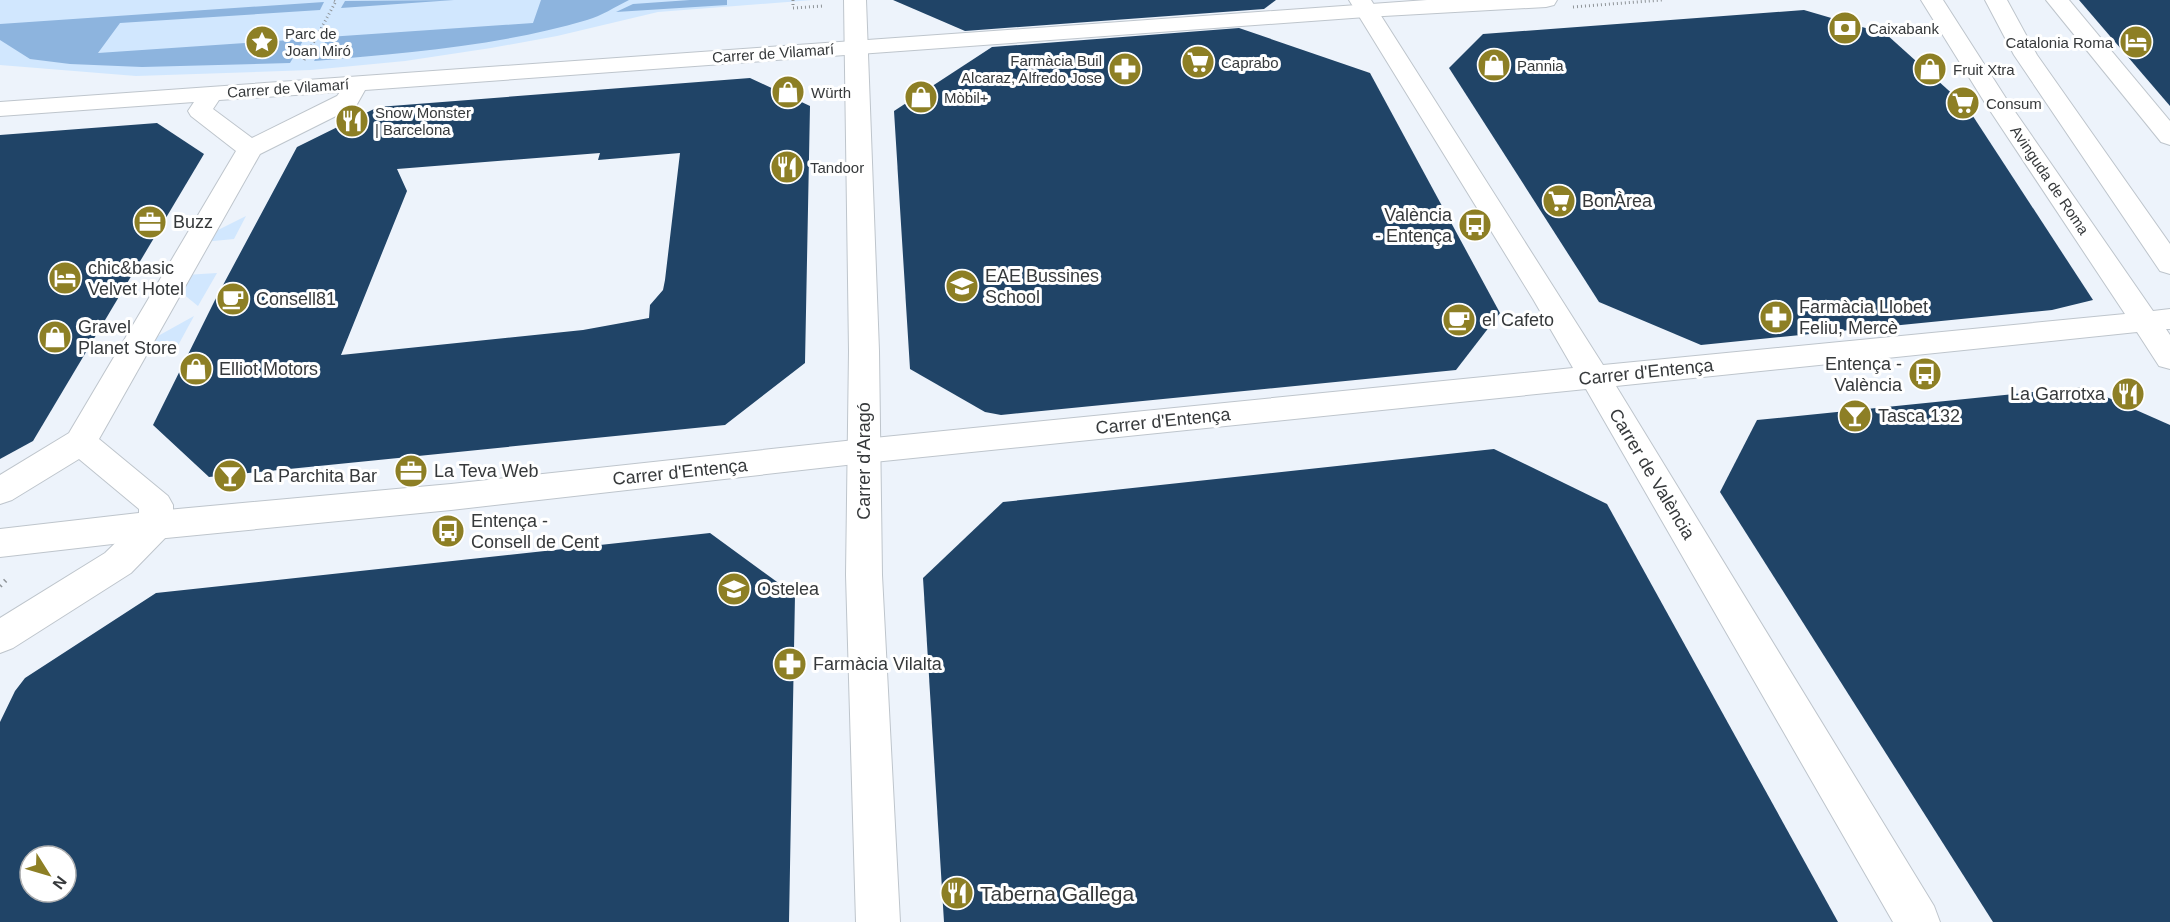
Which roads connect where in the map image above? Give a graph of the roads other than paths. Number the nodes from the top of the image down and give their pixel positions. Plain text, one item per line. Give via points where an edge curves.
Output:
1 (855, 0) edge
2 (1546, 0) edge
3 (1932, 0) edge
4 (1996, 0) edge
5 (2057, 0) edge
6 (1363, 5) edge
7 (857, 47) junction
8 (356, 83) junction
9 (211, 94) junction
10 (0, 109) edge
11 (2170, 137) edge
12 (249, 149) junction
13 (2170, 265) edge
14 (2158, 321) edge
15 (2170, 358) edge
16 (1595, 377) junction
17 (81, 442) junction
18 (864, 451) junction
19 (0, 491) edge
20 (152, 511) junction
21 (0, 543) edge
22 (0, 638) edge
23 (878, 922) edge
24 (1918, 922) edge

1 - 7 street, Carrer d'Aragó
2 - 6 street, Carrer de Vilamarí
3 - 14 street, Avinguda de Roma via 1997,103
4 - 13 street via 2026,55
5 - 11 street
6 - 7 street, Carrer de Vilamarí
6 - 16 street, Carrer de València
7 - 8 street, Carrer de Vilamarí
7 - 18 street, Carrer d'Aragó
8 - 9 street, Carrer de Vilamarí
8 - 12 street via 347,101
9 - 10 street, Carrer de Vilamarí
9 - 12 street via 200,111
12 - 17 street
14 - 15 street, Avinguda de Roma
14 - 16 street, Carrer d'Entença
16 - 18 street, Carrer d'Entença
16 - 24 street, Carrer de València
17 - 19 street
17 - 20 street
18 - 20 street, Carrer d'Entença via 451,497
18 - 23 street, Carrer d'Aragó via 865,591
20 - 21 street, Carrer d'Entença
20 - 22 street via 118,563

